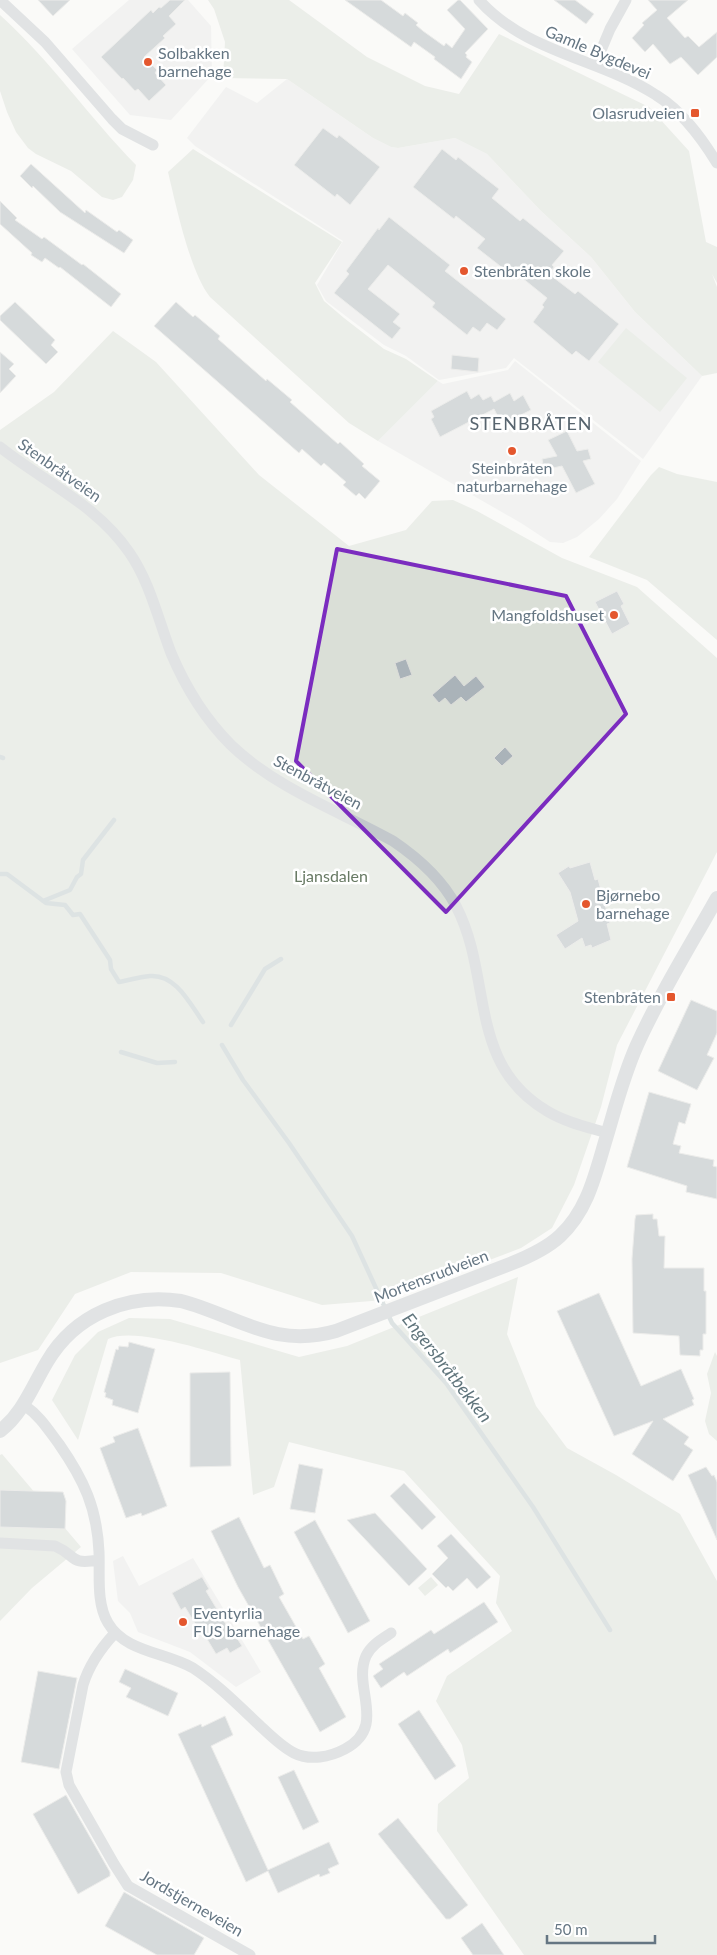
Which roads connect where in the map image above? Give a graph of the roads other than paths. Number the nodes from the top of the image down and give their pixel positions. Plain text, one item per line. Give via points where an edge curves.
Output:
1 (0, 0) edge
2 (479, 0) edge
3 (626, 0) edge
4 (595, 65) junction
5 (153, 145) dead end
6 (717, 163) edge
7 (0, 447) edge
8 (717, 898) edge
9 (608, 1133) junction
10 (24, 1405) junction
11 (0, 1431) edge
12 (0, 1542) edge
13 (99, 1560) junction
14 (115, 1633) junction
15 (391, 1633) dead end
16 (250, 1955) edge

1 - 5 street via 45,42 112,119
2 - 4 street, Gamle Bygdevei via 518,33 545,47
3 - 4 street
4 - 6 street, Gamle Bygdevei via 657,95 688,122
7 - 9 street, Stenbråtveien via 86,505 130,552 147,585 183,678 205,714 231,744 272,777 393,841 436,877 464,922 475,960 488,1034 509,1077 547,1111 570,1122
8 - 9 street, Mortensrudveien via 638,1043 621,1086
9 - 10 street, Mortensrudveien via 582,1208 573,1222 550,1244 533,1254 336,1331 309,1337 256,1329 181,1301 154,1299 129,1302 103,1310 72,1331 47,1362
10 - 11 street, Mortensrudveien
10 - 13 street via 40,1418 84,1484 96,1522
12 - 13 street via 55,1546 74,1560
13 - 14 street via 102,1609
14 - 15 street via 126,1642 191,1667 285,1748 314,1758 346,1748 363,1732 368,1717 363,1679 366,1656 376,1643
14 - 16 street, Jordstjerneveien via 96,1656 82,1685 66,1772 69,1785 128,1886

